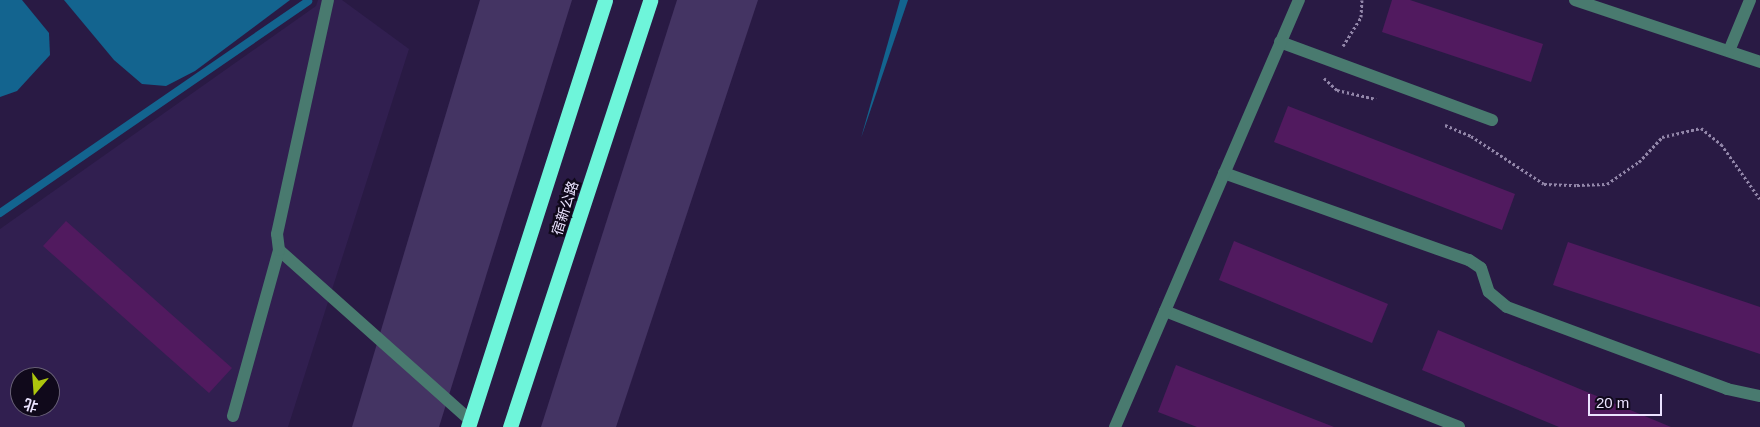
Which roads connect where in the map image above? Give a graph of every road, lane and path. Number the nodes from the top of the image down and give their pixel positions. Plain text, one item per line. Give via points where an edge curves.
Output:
1 (328, 0) edge
2 (605, 0) edge
3 (650, 0) edge
4 (1298, 0) edge
5 (1362, 0) edge
6 (1575, 0) edge
7 (1750, 0) edge
8 (1280, 42) junction
9 (1729, 51) junction
10 (1329, 60) junction
11 (1760, 62) edge
12 (1384, 101) dead end
13 (1492, 120) dead end
14 (1437, 122) dead end
15 (1224, 173) junction
16 (1760, 199) edge
17 (279, 250) junction
18 (1165, 311) junction
19 (1760, 396) edge
20 (233, 416) dead end
21 (469, 423) edge
22 (510, 427) edge
23 (1115, 427) edge
24 (1459, 427) edge

1 - 17 lane via 277,234
2 - 21 highway, 宿新公路
3 - 22 highway, 宿新公路
4 - 8 lane
5 - 10 path via 1362,16
6 - 9 lane
7 - 9 lane
8 - 10 lane
8 - 15 lane
9 - 11 lane
10 - 12 path via 1324,81 1337,90
10 - 13 lane
14 - 16 path via 1471,136 1544,184 1577,185 1607,184 1639,162 1662,138 1700,128 1721,144
15 - 18 lane
15 - 19 lane via 1469,260 1481,268 1489,292 1507,307 1726,389
17 - 20 lane
17 - 21 lane
18 - 23 lane
18 - 24 lane

